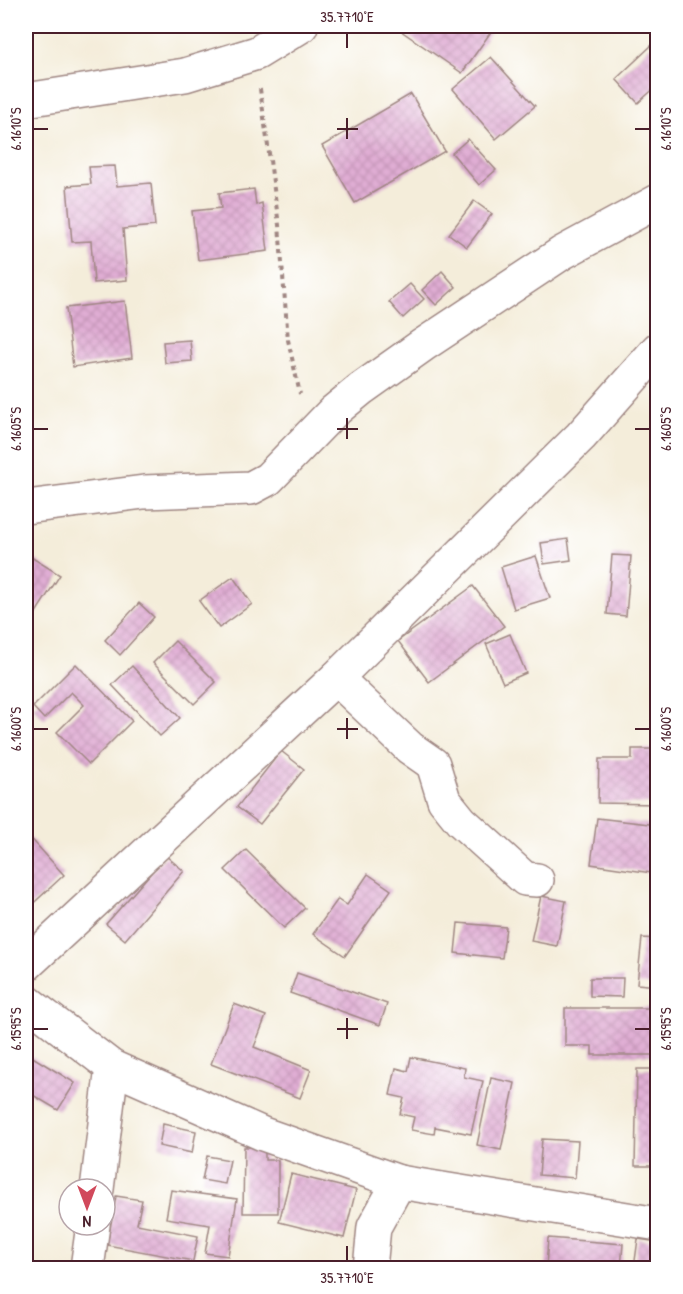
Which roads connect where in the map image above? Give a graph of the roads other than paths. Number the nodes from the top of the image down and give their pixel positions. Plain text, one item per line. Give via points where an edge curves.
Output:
1 (301, 26) edge
2 (26, 100) edge
3 (657, 201) edge
4 (657, 349) edge
5 (26, 507) edge
6 (336, 678) junction
7 (537, 880) dead end
8 (26, 965) edge
9 (26, 1001) edge
10 (112, 1067) junction
11 (98, 1177) edge
12 (399, 1182) junction
13 (657, 1224) edge
14 (91, 1237) edge
15 (87, 1269) edge
16 (370, 1269) edge

1 - 2 street via 257,53 185,75
3 - 5 street via 562,253 423,345 352,397 268,479 250,488 144,492
4 - 6 street via 581,436
6 - 7 street via 433,764 444,800 461,821 525,879
6 - 8 street
9 - 10 street
10 - 11 street
10 - 12 street via 263,1134
12 - 13 street
12 - 16 street via 374,1227
14 - 15 street

